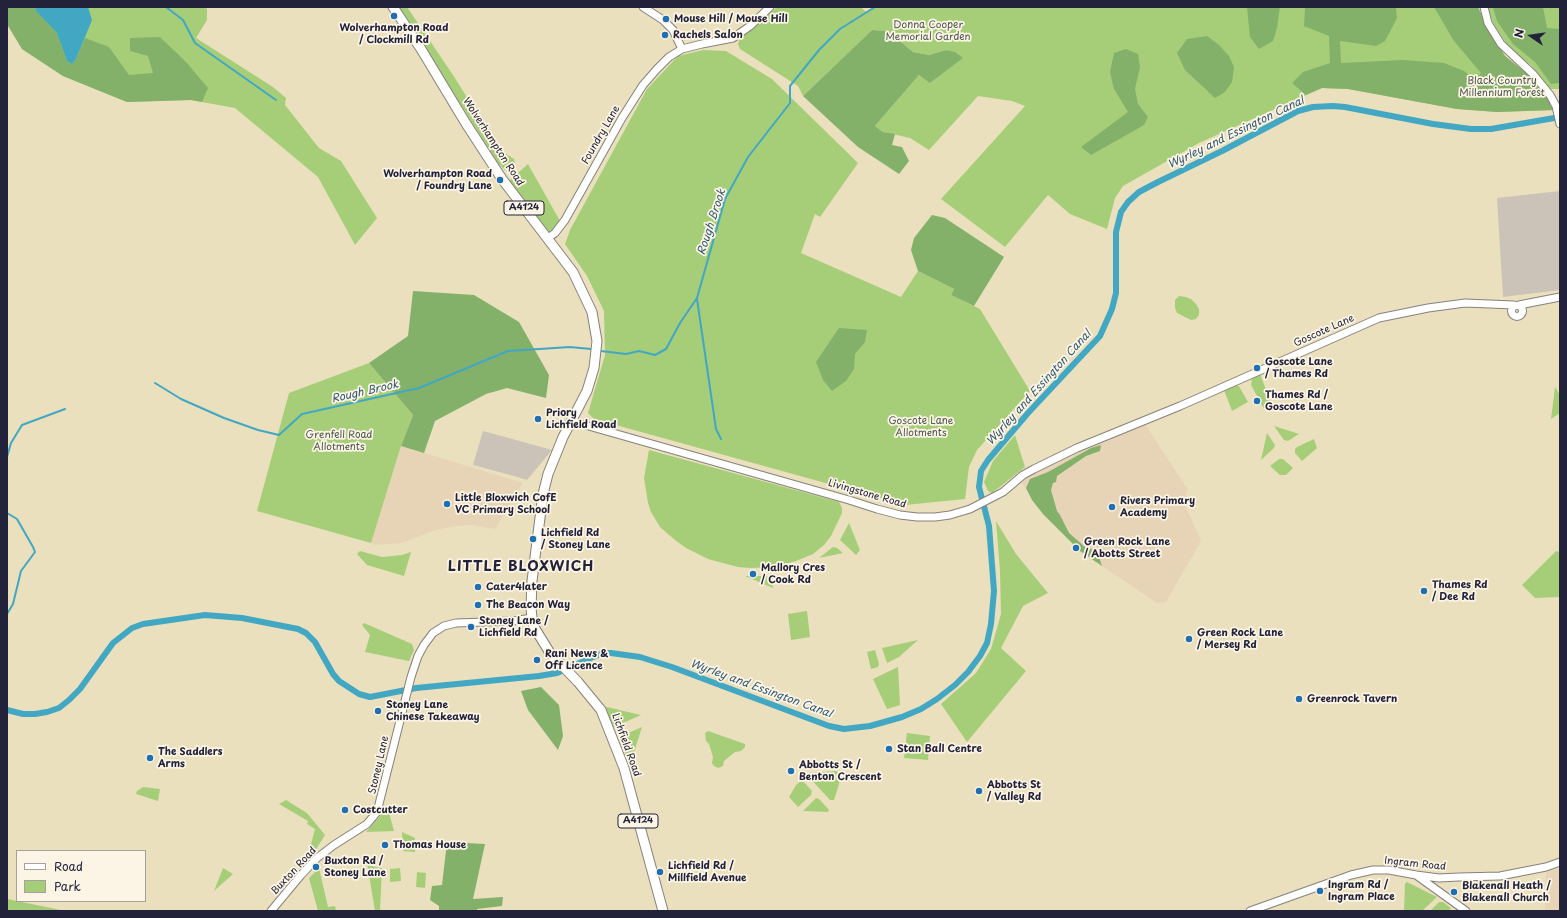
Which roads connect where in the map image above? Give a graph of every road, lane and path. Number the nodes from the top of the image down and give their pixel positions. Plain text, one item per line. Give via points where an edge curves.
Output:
1 (393, 7) edge
2 (643, 7) edge
3 (770, 7) edge
4 (1484, 7) edge
5 (682, 49) junction
6 (1560, 123) edge
7 (548, 238) junction
8 (1560, 296) edge
9 (1498, 305) junction
10 (1518, 307) junction
11 (1511, 313) junction
12 (1145, 421) joint
13 (571, 422) junction
14 (532, 618) junction
15 (354, 833) joint
16 (1560, 862) edge
17 (1416, 875) junction
18 (1439, 878) junction
19 (1438, 892) junction
20 (271, 911) edge
21 (663, 911) edge
22 (1250, 911) edge
23 (1466, 911) edge

1 - 7 main road, Wolverhampton Road / A4124 via 502,179
2 - 5 street via 673,30
3 - 5 street via 750,26 732,38
4 - 6 street via 1488,22 1501,44 1540,82 1553,100
5 - 7 street, Foundry Lane via 669,57 643,85 565,220
7 - 13 main road, Wolverhampton Road / A4124 via 573,272 583,291 592,312 597,341 594,368 587,391
8 - 10 street
9 - 10 street, Goscote Lane
9 - 11 street, Goscote Lane
9 - 12 street, Goscote Lane via 1442,305 1379,318
10 - 11 street via 1511,308
10 - 11 street via 1521,314 1517,316
12 - 13 street, Livingstone Road via 1041,465 992,499 970,509 935,517 900,515
13 - 14 main road, Lichfield Road / A4124 via 548,474 543,494 532,581
14 - 15 street, Stoney Lane via 456,623 444,626 433,633 424,645 411,677 377,812 367,824
14 - 21 main road, Lichfield Road / A4124 via 543,644 601,710 624,768
15 - 20 street, Buxton Road via 317,858
16 - 18 street, Ingram Road via 1500,876
17 - 18 street, Ingram Road
17 - 19 street
17 - 22 street, Ingram Road via 1373,870 1351,875
18 - 19 street
19 - 23 street

